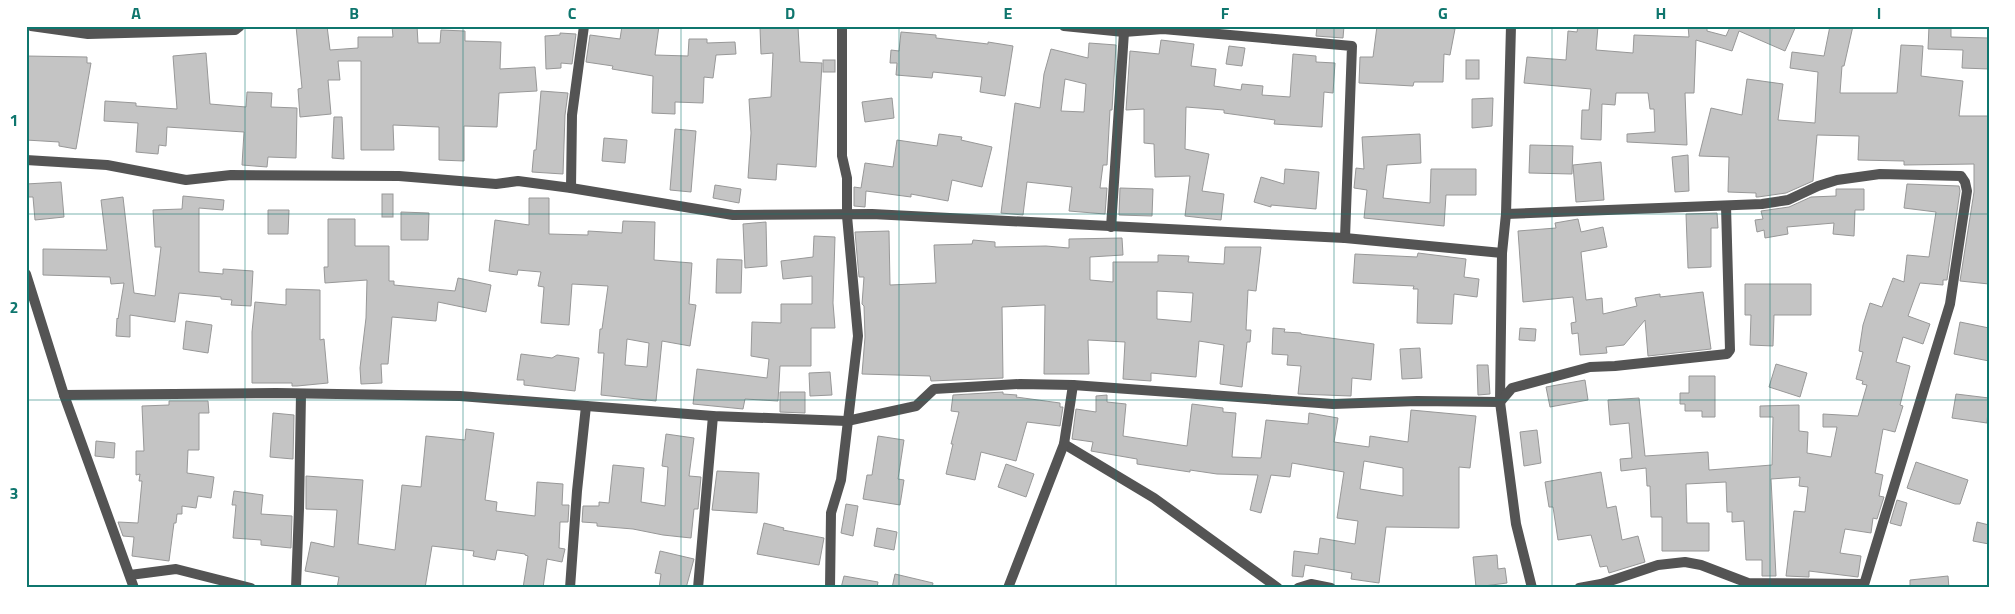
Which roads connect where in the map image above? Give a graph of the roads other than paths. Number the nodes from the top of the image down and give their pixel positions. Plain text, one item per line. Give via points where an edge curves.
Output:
1 (30, 26) edge
2 (240, 26) edge
3 (584, 26) edge
4 (842, 26) edge
5 (1064, 26) edge
6 (1512, 26) edge
7 (1163, 28) edge
8 (1124, 32) junction
9 (26, 160) edge
10 (571, 188) junction
11 (1726, 206) junction
12 (1506, 214) junction
13 (847, 216) junction
14 (1111, 227) junction
15 (1345, 238) junction
16 (1502, 253) junction
17 (26, 274) edge
18 (1073, 385) junction
19 (301, 394) junction
20 (64, 395) junction
21 (1500, 402) junction
22 (586, 406) junction
23 (712, 416) junction
24 (847, 421) junction
25 (1064, 444) junction
26 (130, 575) junction
27 (1863, 586) edge
28 (134, 588) edge
29 (251, 588) edge
30 (296, 588) edge
31 (570, 588) edge
32 (698, 588) edge
33 (830, 588) edge
34 (1008, 588) edge
35 (1278, 588) edge
36 (1298, 588) edge
37 (1331, 588) edge
38 (1532, 588) edge
39 (1579, 588) edge

1 - 2 street via 88,34 235,30
3 - 10 street via 572,115
4 - 13 street via 842,156 847,178
5 - 8 street
6 - 12 street
7 - 8 street
7 - 15 street via 1352,46
8 - 14 street
9 - 10 street via 107,165 186,180 231,174 399,176 496,184 518,181
10 - 13 street via 733,215
11 - 12 street
11 - 21 street via 1730,350 1727,354 1590,367 1512,388
11 - 27 street via 1788,200 1837,180 1880,174 1960,176 1965,182 1967,191 1950,304
12 - 16 street
13 - 14 street via 872,214
13 - 24 street via 858,336
14 - 15 street
15 - 16 street
16 - 21 street
17 - 20 street
18 - 21 street via 1333,404
18 - 24 street via 1020,384 934,389 916,406
18 - 25 street
19 - 20 street
19 - 22 street via 460,396
19 - 30 street
20 - 26 street
21 - 38 street via 1516,524
22 - 23 street
22 - 31 street
23 - 24 street
23 - 32 street
24 - 33 street via 841,480 831,514
25 - 34 street
25 - 35 street via 1154,498
26 - 28 street
26 - 29 street via 176,570
27 - 39 street via 1748,583 1685,562 1658,565
36 - 37 street via 1311,584

